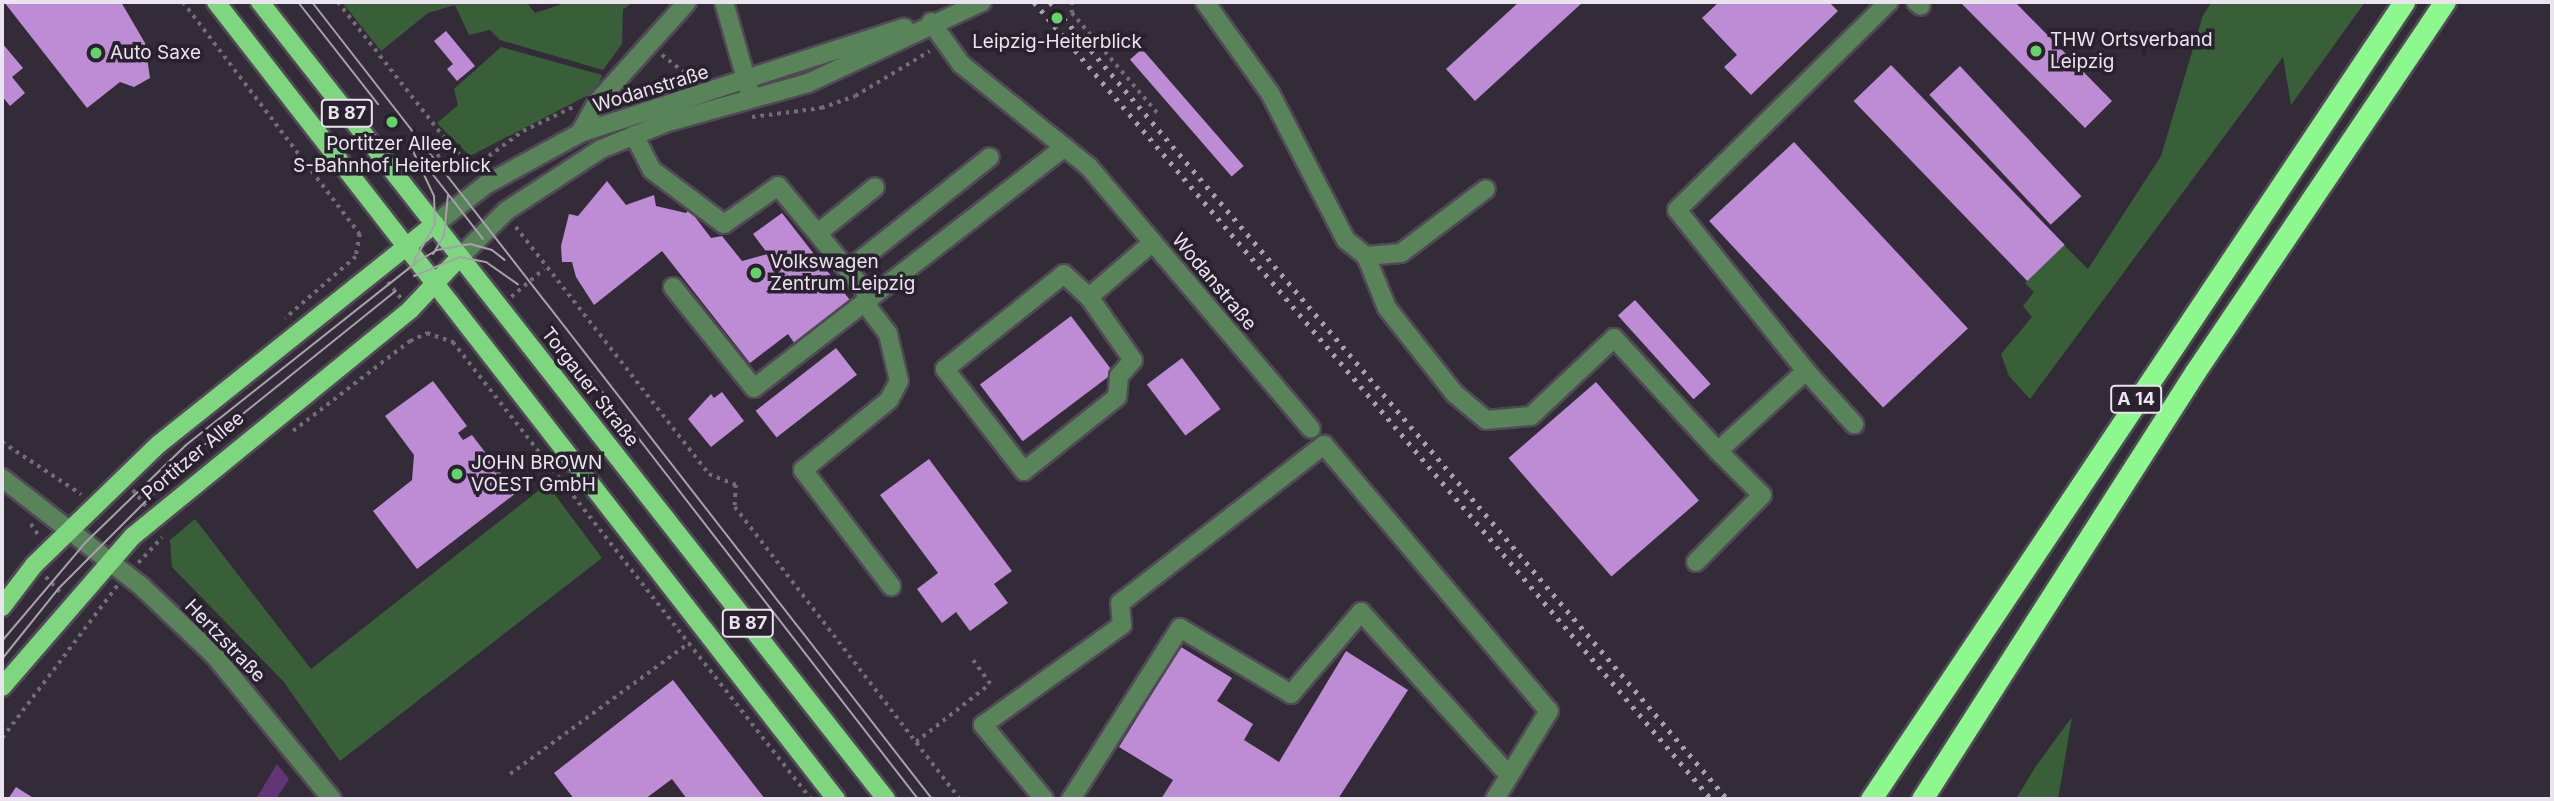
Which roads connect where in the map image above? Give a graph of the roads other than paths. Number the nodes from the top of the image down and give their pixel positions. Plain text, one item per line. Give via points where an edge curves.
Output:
1 (216, 2) edge
2 (260, 2) edge
3 (687, 2) edge
4 (724, 2) edge
5 (982, 2) edge
6 (1205, 2) edge
7 (1889, 2) edge
8 (2404, 2) edge
9 (2445, 2) edge
10 (931, 22) junction
11 (749, 90) junction
12 (580, 133) junction
13 (634, 135) junction
14 (1065, 147) junction
15 (990, 157) dead end
16 (875, 187) dead end
17 (1486, 189) dead end
18 (435, 224) junction
19 (818, 233) junction
20 (1153, 243) junction
21 (406, 245) junction
22 (1366, 256) junction
23 (460, 257) junction
24 (848, 270) junction
25 (436, 284) junction
26 (673, 288) dead end
27 (1089, 297) junction
28 (867, 300) junction
29 (1806, 371) junction
30 (1854, 424) dead end
31 (1311, 429) dead end
32 (1718, 451) junction
33 (2, 478) edge
34 (71, 529) junction
35 (1696, 562) dead end
36 (109, 563) junction
37 (891, 586) dead end
38 (2, 607) edge
39 (2, 687) edge
40 (1509, 775) junction
41 (332, 799) edge
42 (836, 799) edge
43 (886, 799) edge
44 (1044, 799) edge
45 (1070, 799) edge
46 (1494, 799) edge
47 (1871, 799) edge
48 (1922, 799) edge

1 - 21 main road, B 87
2 - 18 main road, Torgauer Straße / B 87
3 - 12 street via 598,101
4 - 11 street
5 - 10 street, Wodanstraße
6 - 22 street via 1270,93 1346,240
7 - 29 street via 1678,210
8 - 47 highway, A 14
9 - 48 highway, A 14 via 2195,372
10 - 11 street, Wodanstraße
10 - 14 street, Wodanstraße via 961,64
11 - 12 street, Wodanstraße via 708,94
11 - 13 street, Wodanstraße
12 - 18 street, Wodanstraße via 487,184
13 - 19 street via 652,170 724,224 778,186
13 - 23 street, Wodanstraße via 601,149 506,211
14 - 20 street, Wodanstraße
14 - 28 street
15 - 24 street
16 - 19 street
17 - 22 street via 1401,253
18 - 21 main road, Wodanstraße
18 - 23 main road, Torgauer Straße / B 87
19 - 24 street
20 - 27 street
20 - 31 street, Wodanstraße
21 - 25 main road, B 87
21 - 34 main road, Portitzer Allee via 123,477
22 - 32 street via 1387,308 1455,394 1486,420 1531,416 1614,338
23 - 25 main road, Wodanstraße
23 - 43 main road, Torgauer Straße / B 87
24 - 28 street
25 - 36 main road, Portitzer Allee via 154,517
25 - 42 main road, B 87
26 - 28 street via 754,388
27 - 27 street via 1064,274 945,369 1024,471 1117,397 1119,376 1133,360
28 - 37 street via 888,334 898,381 889,400 803,470
29 - 30 street
29 - 32 street
32 - 35 street via 1762,495
33 - 34 street, Hertzstraße
34 - 36 street, Hertzstraße
34 - 38 main road, Portitzer Allee via 34,565
36 - 39 main road, Portitzer Allee
36 - 41 street, Hertzstraße via 214,656
40 - 44 street via 1549,711 1324,445 1120,603 1122,625 983,725
40 - 45 street via 1361,612 1291,694 1180,628
40 - 46 street

